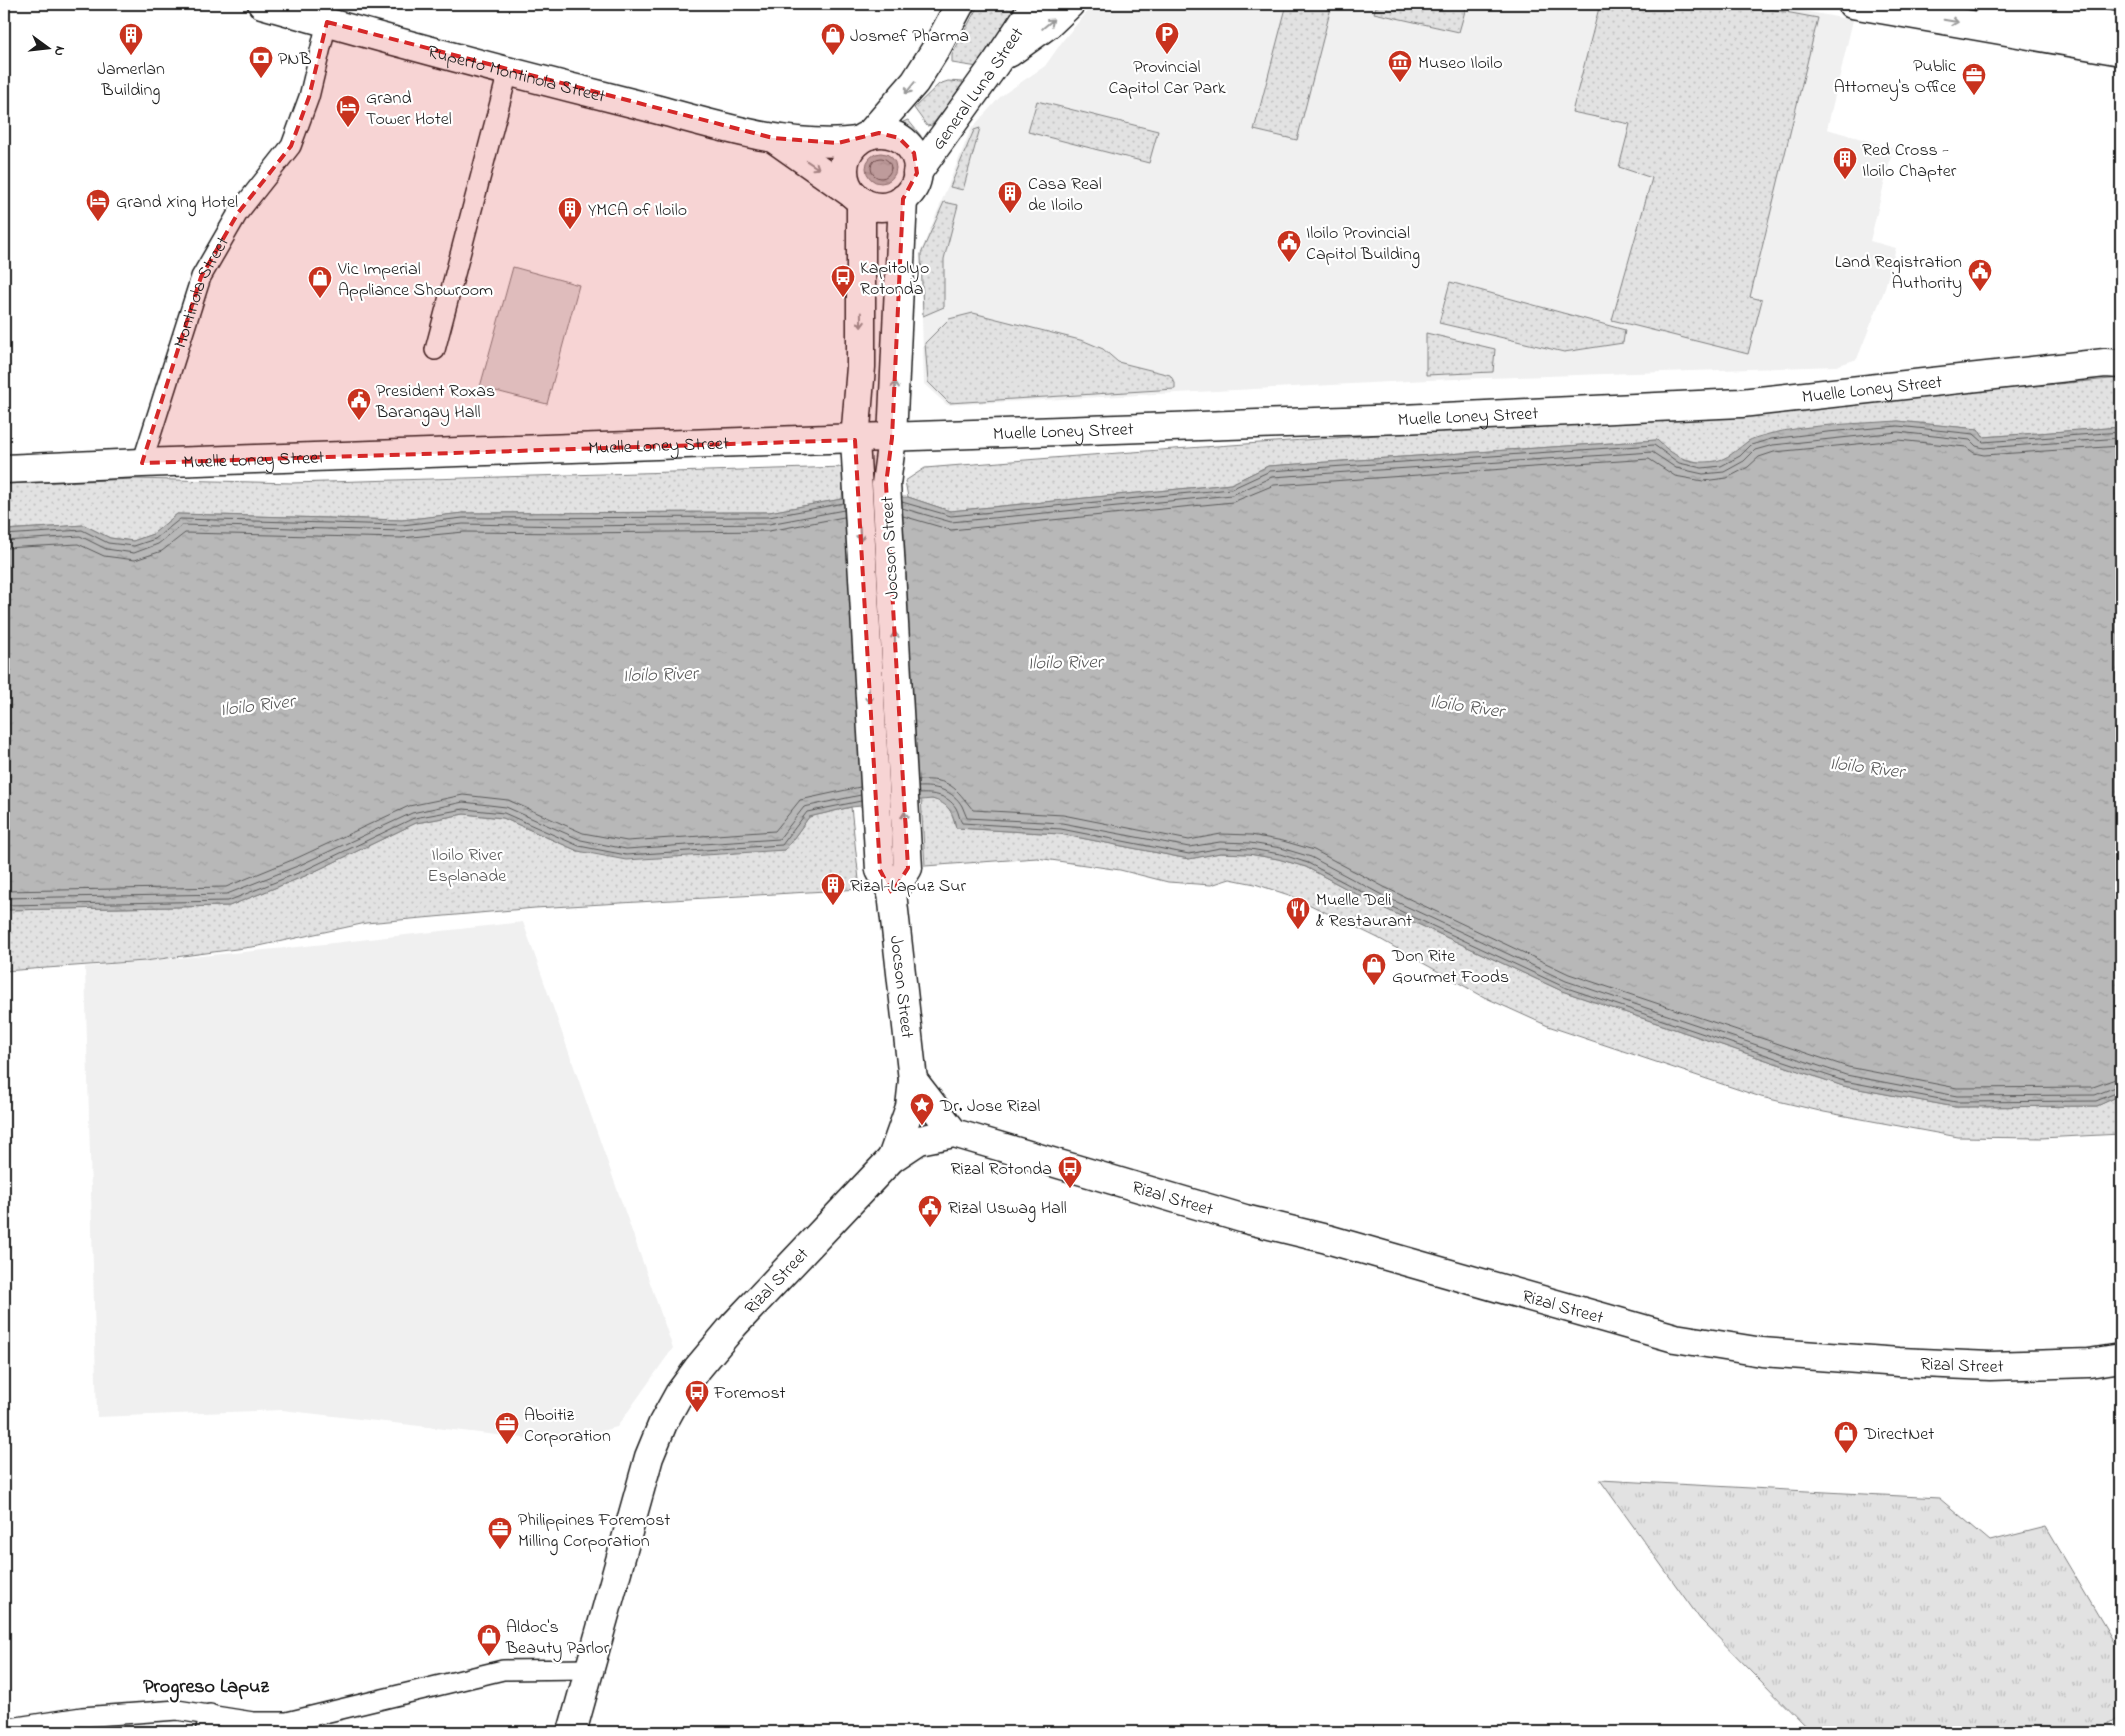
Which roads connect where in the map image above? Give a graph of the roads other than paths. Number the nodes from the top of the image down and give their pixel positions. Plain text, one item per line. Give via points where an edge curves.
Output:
1 (262, 4) edge
2 (946, 4) edge
3 (960, 4) edge
4 (1035, 4) edge
5 (1070, 4) edge
6 (1852, 4) edge
7 (1989, 4) edge
8 (327, 22) junction
9 (2121, 27) edge
10 (937, 48) junction
11 (2121, 51) edge
12 (996, 63) junction
13 (508, 72) junction
14 (773, 138) junction
15 (864, 138) junction
16 (918, 173) junction
17 (857, 198) junction
18 (903, 199) junction
19 (435, 350) dead end
20 (2121, 364) edge
21 (892, 438) junction
22 (855, 440) junction
23 (142, 462) junction
24 (4, 470) edge
25 (886, 881) junction
26 (913, 1080) junction
27 (954, 1133) junction
28 (892, 1158) junction
29 (2121, 1358) edge
30 (590, 1669) junction
31 (208, 1723) edge
32 (4, 1728) edge
33 (572, 1732) edge

1 - 8 main road, Ruperto Montinola Street
2 - 10 main road
3 - 10 main road
4 - 12 main road, General Luna Street
12 -> 5 main road via 1049,24
6 -> 11 main road
7 - 9 main road
8 - 13 main road, Ruperto Montinola Street
8 - 23 street, Montinola Street via 310,97 291,146 238,213 201,277
10 -> 15 main road via 915,82
12 - 16 main road, General Luna Street
13 - 14 main road, Ruperto Montinola Street
13 - 19 street
14 - 15 main road, Ruperto Montinola Street via 838,143
14 -> 17 main road, Ruperto Montinola Street
15 - 16 main road via 889,134 908,144 914,153
15 - 17 main road via 850,149 844,173
16 - 18 main road
17 - 18 main road via 871,206 882,207
17 -> 22 main road, Jocson Street via 861,367
21 -> 18 main road, Jocson Street
20 - 21 main road, Muelle Loney Street via 2105,363 1741,403 1402,420
21 - 22 main road, Muelle Loney Street
25 -> 21 main road, Jocson Street via 908,868 886,484
22 - 23 main road, Muelle Loney Street
22 -> 25 main road, Jocson Street
23 - 24 main road, Muelle Loney Street
25 - 26 main road, Jocson Street
26 - 27 main road
26 - 28 main road, Jocson Street via 910,1107
27 - 28 main road, Rizal Street via 919,1140
27 - 29 main road, Rizal Street via 1675,1338 1762,1352 1917,1363 1990,1366 2089,1364
28 - 30 main road, Rizal Street via 734,1325 679,1394 649,1457
30 - 31 street via 504,1670 287,1722
30 - 33 main road, Rizal Street
31 - 32 street via 168,1710

